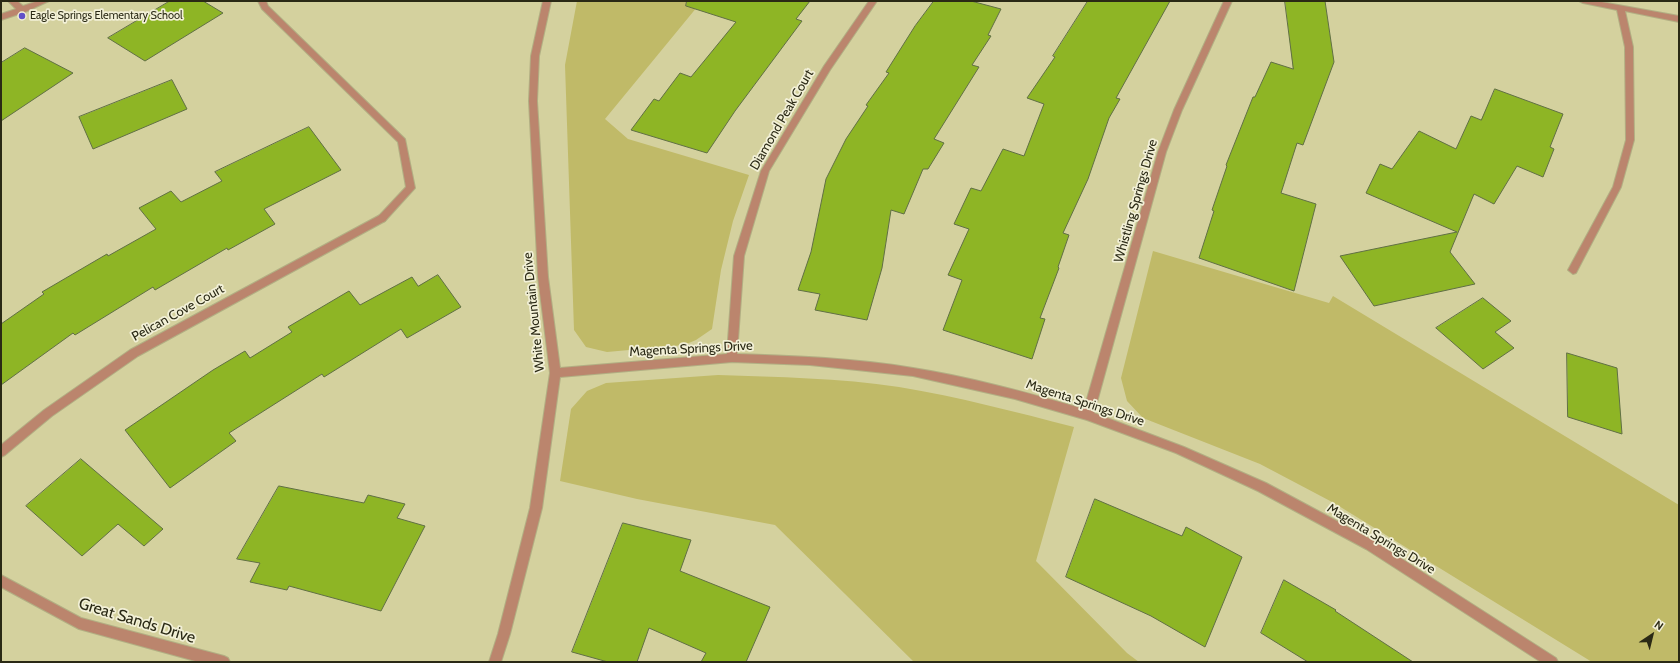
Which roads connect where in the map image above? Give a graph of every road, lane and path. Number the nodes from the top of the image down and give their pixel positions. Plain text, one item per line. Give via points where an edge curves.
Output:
1 (12, 1) edge
2 (45, 1) edge
3 (262, 1) edge
4 (547, 1) edge
5 (873, 1) edge
6 (1228, 1) edge
7 (1583, 1) edge
8 (1620, 8) junction
9 (22, 10) junction
10 (1, 17) edge
11 (1679, 19) edge
12 (1573, 270) dead end
13 (732, 358) junction
14 (555, 373) junction
15 (1088, 415) junction
16 (1, 452) edge
17 (1, 581) edge
18 (224, 662) edge
19 (495, 662) edge
20 (1552, 662) edge

1 - 9 street
2 - 9 street
3 - 16 street, Pelican Cove Court via 265,7 402,140 411,188 382,218 134,353 48,413
4 - 14 street, White Mountain Drive via 535,56 533,101 543,277
5 - 13 street, Diamond Peak Court via 828,68 765,171 738,256
6 - 15 street, Whistling Springs Drive via 1178,110 1162,152
7 - 8 street
8 - 11 street
8 - 12 street via 1629,47 1630,140 1617,187
9 - 10 street
13 - 14 street, Magenta Springs Drive
13 - 15 street, Magenta Springs Drive via 810,361 913,372 1015,394
14 - 19 street, White Mountain Drive via 536,508
15 - 20 street, Magenta Springs Drive via 1180,450 1262,487 1370,545
17 - 18 street, Great Sands Drive via 79,623

